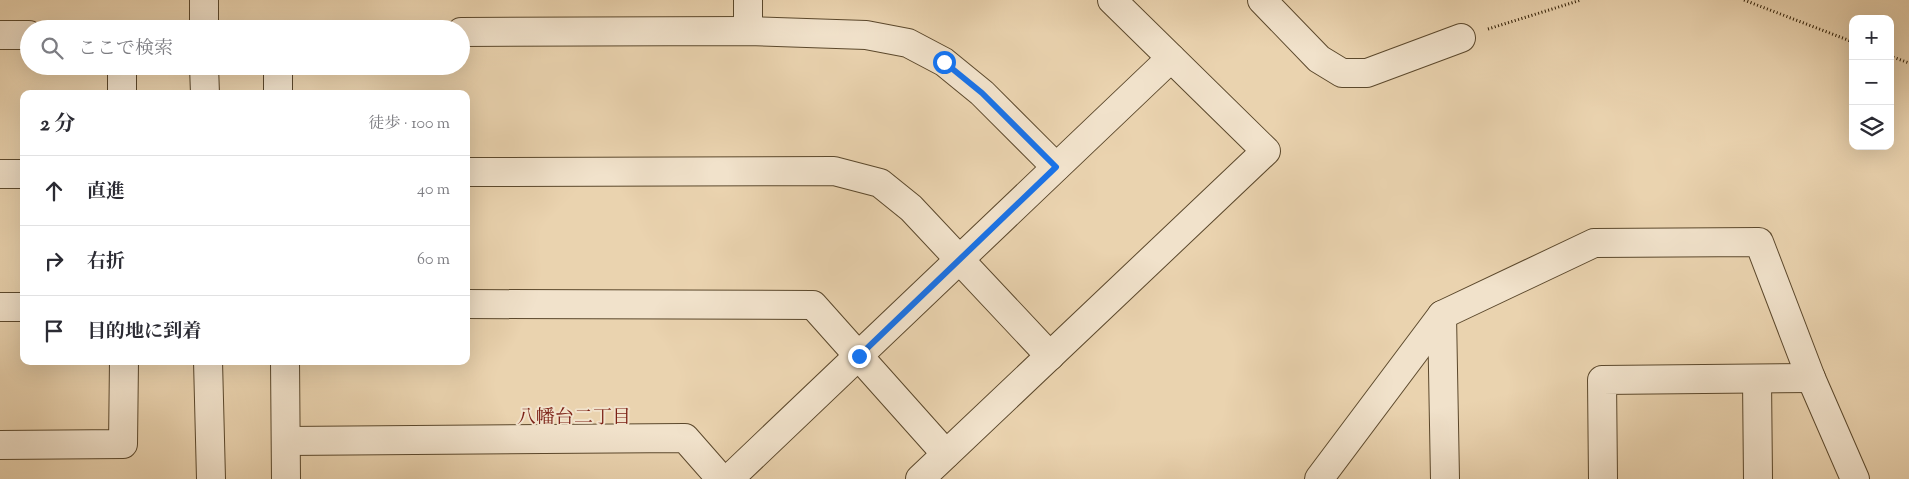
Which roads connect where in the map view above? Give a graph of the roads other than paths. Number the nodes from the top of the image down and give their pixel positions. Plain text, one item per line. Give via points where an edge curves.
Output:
1 (204, 0) edge
2 (748, 0) edge
3 (1112, 0) edge
4 (1262, 0) edge
5 (204, 20) edge
6 (748, 31) junction
7 (470, 32) edge
8 (0, 35) edge
9 (20, 35) edge
10 (1461, 38) road end
11 (1171, 58) junction
12 (122, 75) edge
13 (204, 75) edge
14 (278, 75) edge
15 (122, 90) edge
16 (205, 90) edge
17 (278, 90) edge
18 (1056, 167) junction
19 (470, 172) edge
20 (0, 174) edge
21 (20, 174) edge
22 (960, 260) junction
23 (470, 304) edge
24 (0, 307) edge
25 (20, 307) edge
26 (1442, 315) junction
27 (859, 356) junction
28 (1050, 356) junction
29 (124, 365) edge
30 (208, 365) edge
31 (285, 365) edge
32 (1811, 378) junction
33 (1757, 379) junction
34 (286, 441) junction
35 (0, 445) edge
36 (946, 454) junction
37 (210, 479) edge
38 (286, 479) edge
39 (721, 479) edge
40 (729, 479) edge
41 (920, 479) edge
42 (1319, 479) edge
43 (1445, 479) edge
44 (1603, 479) edge
45 (1758, 479) edge
46 (1855, 479) edge

1 - 5 street
2 - 6 street
3 - 11 street
4 - 10 street via 1319,59 1342,73 1367,72
6 - 7 street
6 - 18 street via 866,36 908,43 960,74
8 - 9 street
11 - 18 street
11 - 28 street via 1266,151
12 - 15 street
13 - 16 street
14 - 17 street
18 - 22 street
19 - 22 street via 834,171 880,183 911,208
20 - 21 street
22 - 27 street
22 - 28 street
23 - 27 street via 813,304
24 - 25 street
26 - 32 street via 1594,243 1759,242
26 - 42 street
26 - 43 street
27 - 36 street
27 - 40 street
28 - 36 street
29 - 35 street via 123,444
30 - 37 street
31 - 34 street
32 - 33 street
32 - 46 street
33 - 44 street via 1602,380
33 - 45 street
34 - 38 street
34 - 39 street via 684,438
36 - 41 street

